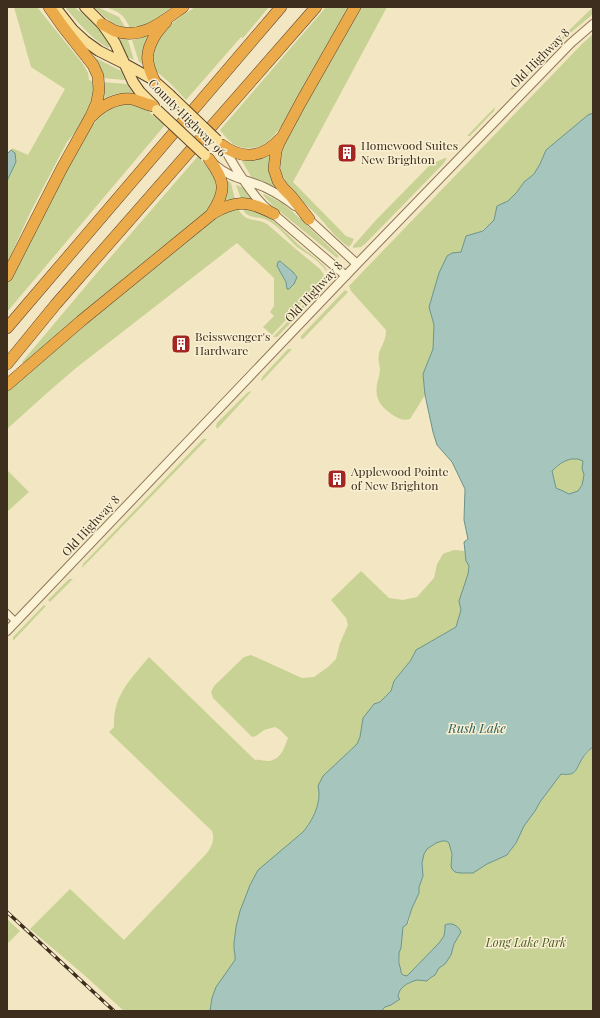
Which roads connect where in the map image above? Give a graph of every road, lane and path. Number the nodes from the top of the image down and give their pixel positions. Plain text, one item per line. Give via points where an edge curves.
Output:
1 (49, 7) edge
2 (55, 7) edge
3 (85, 7) edge
4 (281, 7) edge
5 (316, 7) edge
6 (355, 7) edge
7 (179, 9) edge
8 (102, 24) junction
9 (593, 24) edge
10 (125, 64) junction
11 (155, 82) junction
12 (155, 108) junction
13 (91, 116) junction
14 (284, 134) junction
15 (222, 145) junction
16 (209, 160) junction
17 (243, 180) junction
18 (212, 214) junction
19 (274, 214) junction
20 (309, 219) junction
21 (356, 264) junction
22 (7, 276) edge
23 (346, 276) junction
24 (7, 328) edge
25 (7, 364) edge
26 (7, 385) edge
27 (7, 613) edge
28 (16, 622) junction
29 (7, 631) edge

1 - 13 highway via 95,69 99,90
2 - 10 main road, County Highway 96 via 85,41
3 - 8 main road, County Highway 96
4 - 24 highway
5 - 25 highway via 56,304
6 - 14 highway
7 - 8 highway via 146,31 115,31
7 - 11 highway via 162,25 148,51 149,67
8 - 10 main road, County Highway 96
9 - 21 street, Old Highway 8 via 571,43
10 - 11 main road, County Highway 96
10 - 12 main road, County Highway 96 via 133,82
11 - 15 main road, County Highway 96, bridge
12 - 13 highway via 124,99 109,103
12 - 16 main road, County Highway 96, bridge
13 - 22 highway
14 - 15 highway via 264,152 256,154 243,155
14 - 20 highway via 276,151 275,175
15 - 17 street, County Highway 96
16 - 17 street, County Highway 96 via 227,173
16 - 18 highway via 222,183 221,196
17 - 19 street, County Highway 96 via 263,206
17 - 20 street, County Highway 96 via 286,199
18 - 19 highway via 230,205 242,203 261,207
18 - 26 highway
19 - 23 street, County Highway 96
20 - 21 street, County Highway 96
21 - 23 street, Old Highway 8
23 - 28 street, Old Highway 8
27 - 28 street
28 - 29 street, Old Highway 8

